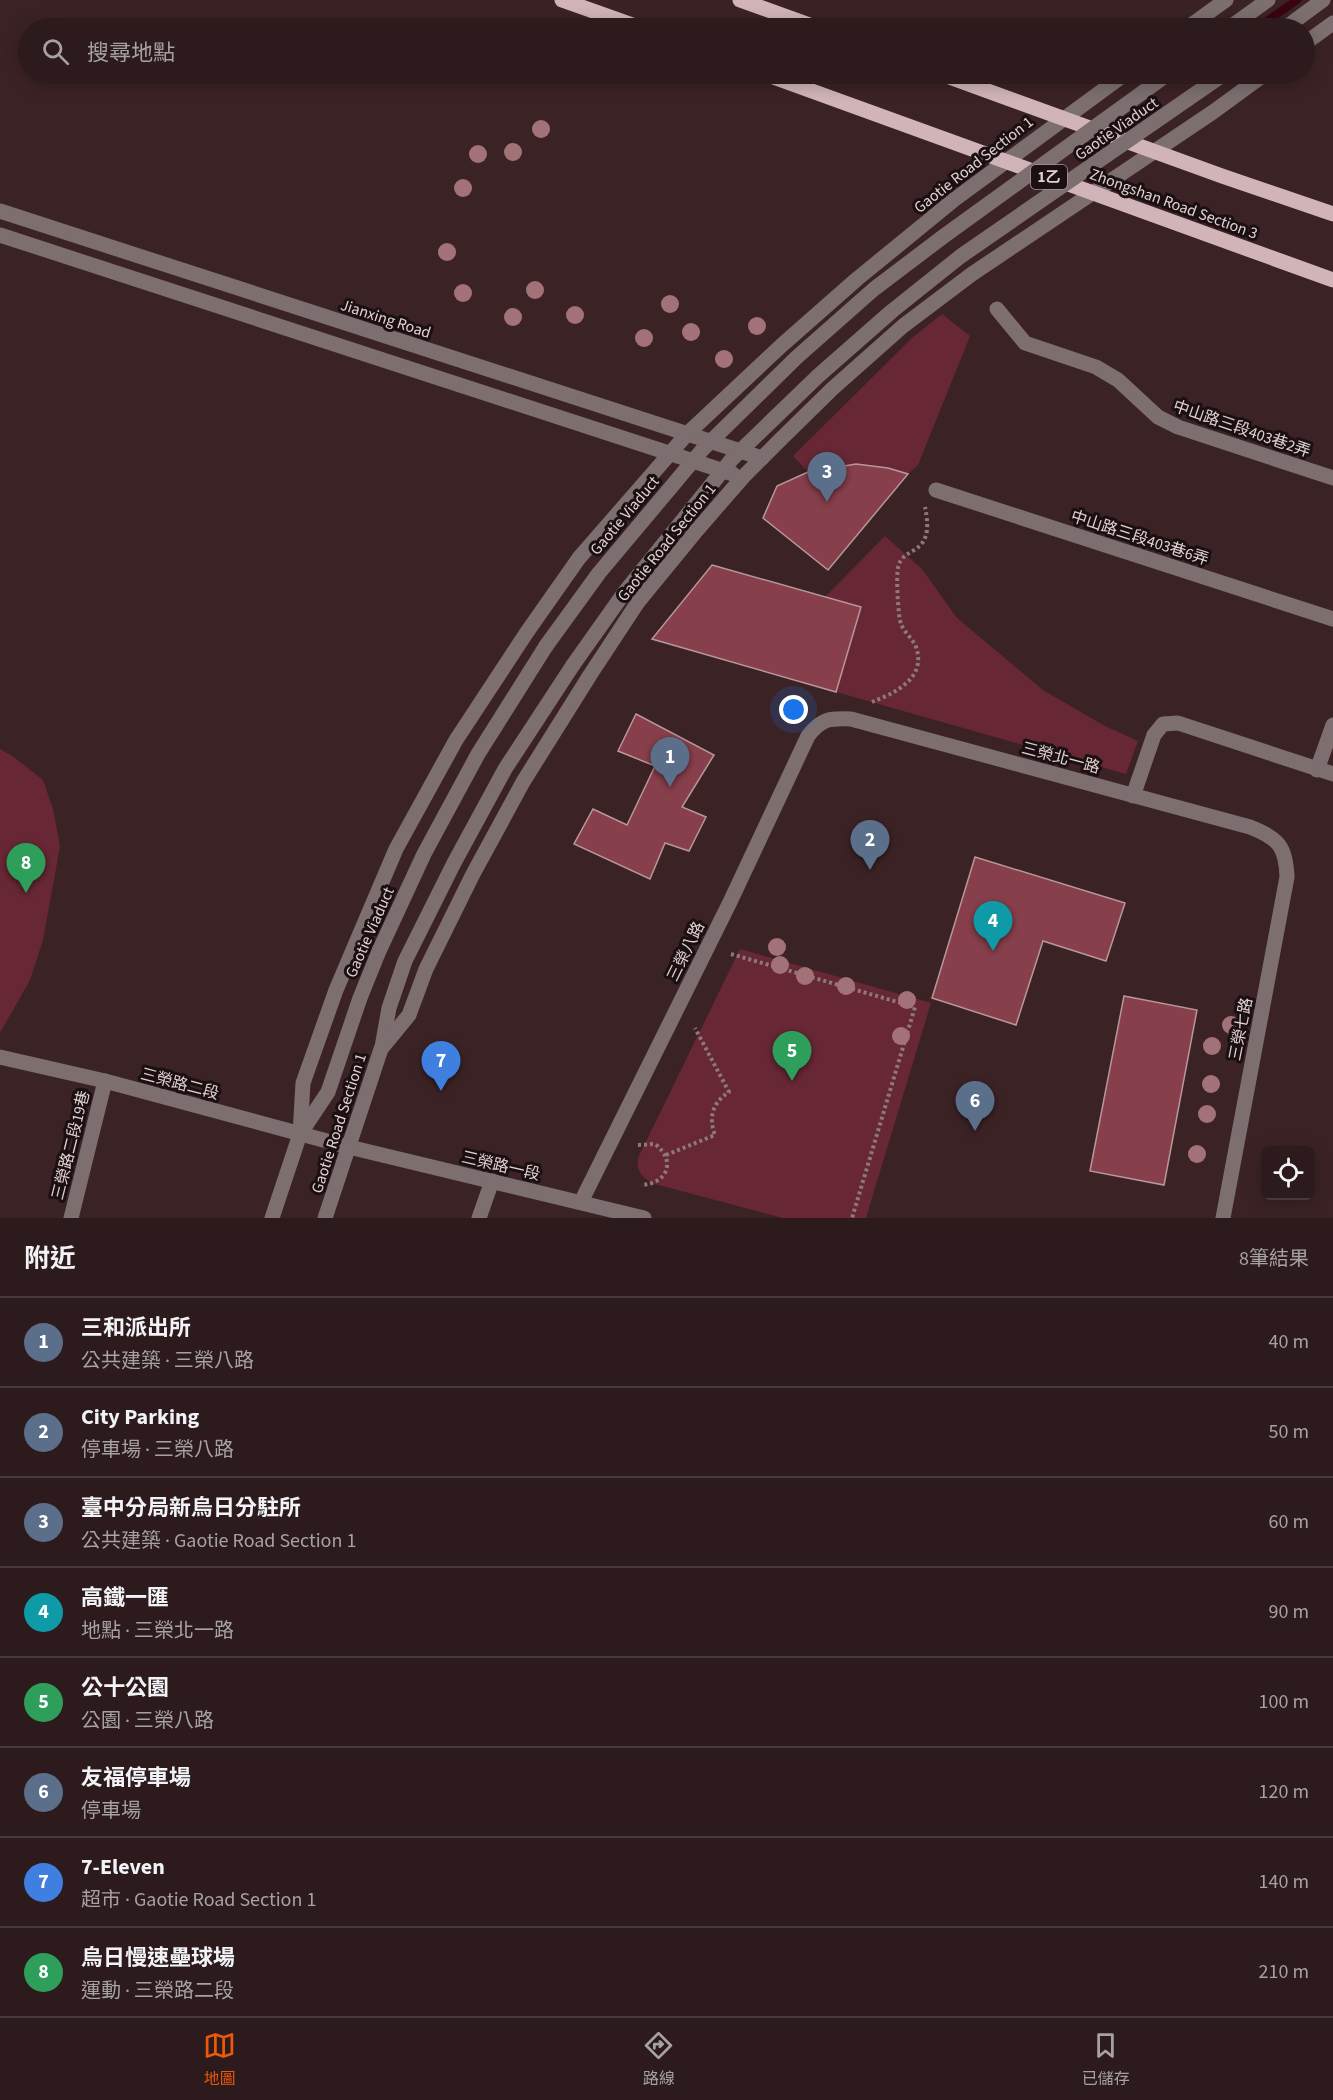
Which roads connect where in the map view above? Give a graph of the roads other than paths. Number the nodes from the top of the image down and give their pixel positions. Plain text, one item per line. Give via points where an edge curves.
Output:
1 (562, 0) edge
2 (740, 0) edge
3 (1226, 0) edge
4 (1268, 0) edge
5 (1323, 0) edge
6 (613, 18) edge
7 (790, 18) edge
8 (1201, 18) edge
9 (1243, 18) edge
10 (1299, 18) edge
11 (1333, 23) edge
12 (1315, 36) edge
13 (793, 84) edge
14 (969, 84) edge
15 (1111, 84) edge
16 (1154, 84) edge
17 (1210, 84) edge
18 (1251, 84) edge
19 (1063, 118) junction
20 (1152, 151) junction
21 (1006, 161) junction
22 (1091, 192) junction
23 (0, 211) edge
24 (1333, 214) edge
25 (0, 235) edge
26 (1333, 280) edge
27 (997, 309) dead end
28 (687, 434) junction
29 (670, 452) junction
30 (762, 458) junction
31 (743, 477) junction
32 (1333, 478) edge
33 (936, 490) road end
34 (1333, 619) edge
35 (825, 720) joint
36 (1333, 725) edge
37 (1317, 770) junction
38 (1333, 774) edge
39 (1133, 796) junction
40 (1282, 847) joint
41 (381, 1049) junction
42 (0, 1057) edge
43 (105, 1081) junction
44 (300, 1134) junction
45 (349, 1147) junction
46 (492, 1181) junction
47 (581, 1202) junction
48 (70, 1218) edge
49 (272, 1218) edge
50 (326, 1218) edge
51 (479, 1218) edge
52 (644, 1218) edge
53 (1223, 1218) edge

1 - 6 main road
2 - 7 main road
3 - 8 street
4 - 9 street
5 - 10 street
11 - 12 street
13 - 21 main road, Zhongshan Road Section 3 / 1乙
14 - 19 main road
15 - 19 street, Gaotie Road Section 1
16 - 44 street, Gaotie Viaduct, bridge via 874,289 703,449 599,573 546,646 478,754 424,854 360,998 328,1092
17 - 41 street, Gaotie Viaduct, bridge via 961,256 818,376 732,459 624,593 505,769 405,961 389,1008
18 - 20 street, Gaotie Road Section 1
19 - 20 main road
19 - 21 street, Gaotie Road Section 1
20 - 22 street, Gaotie Road Section 1
20 - 24 main road
21 - 22 main road, Zhongshan Road Section 3 / 1乙
21 - 28 street, Gaotie Road Section 1 via 857,279
22 - 26 main road, Zhongshan Road Section 3 / 1乙
22 - 30 street, Gaotie Road Section 1 via 903,326
23 - 28 street, Jianxing Road
25 - 29 street
27 - 32 street, 中山路三段403巷2弄 via 1025,343 1096,368 1118,380 1158,417 1178,428
28 - 29 street, Gaotie Road Section 1
28 - 30 street, Jianxing Road
29 - 31 street
29 - 44 street, Gaotie Road Section 1 via 579,558 527,632 456,740 396,849 336,990 303,1083
30 - 31 street, Gaotie Road Section 1
31 - 41 street, Gaotie Road Section 1 via 639,602 590,675 478,863 426,969 409,1015
33 - 34 street, 中山路三段403巷6弄
35 - 39 street, 三榮北一路 via 850,719
35 - 47 street, 三榮八路 via 808,736
36 - 37 street
37 - 38 street
37 - 39 street via 1170,723 1163,724 1154,735
39 - 40 street, 三榮北一路 via 1250,827 1268,834
40 - 53 street, 三榮七路 via 1287,877
41 - 45 street, Gaotie Road Section 1
42 - 43 street, 三榮路二段
43 - 44 street, 三榮路二段
43 - 48 street, 三榮路二段19巷
44 - 45 street, 三榮路二段
44 - 49 street, Gaotie Road Section 1
45 - 46 street, 三榮路一段
45 - 50 street, Gaotie Road Section 1
46 - 47 street, 三榮路一段
46 - 51 street
47 - 52 street, 三榮路一段

